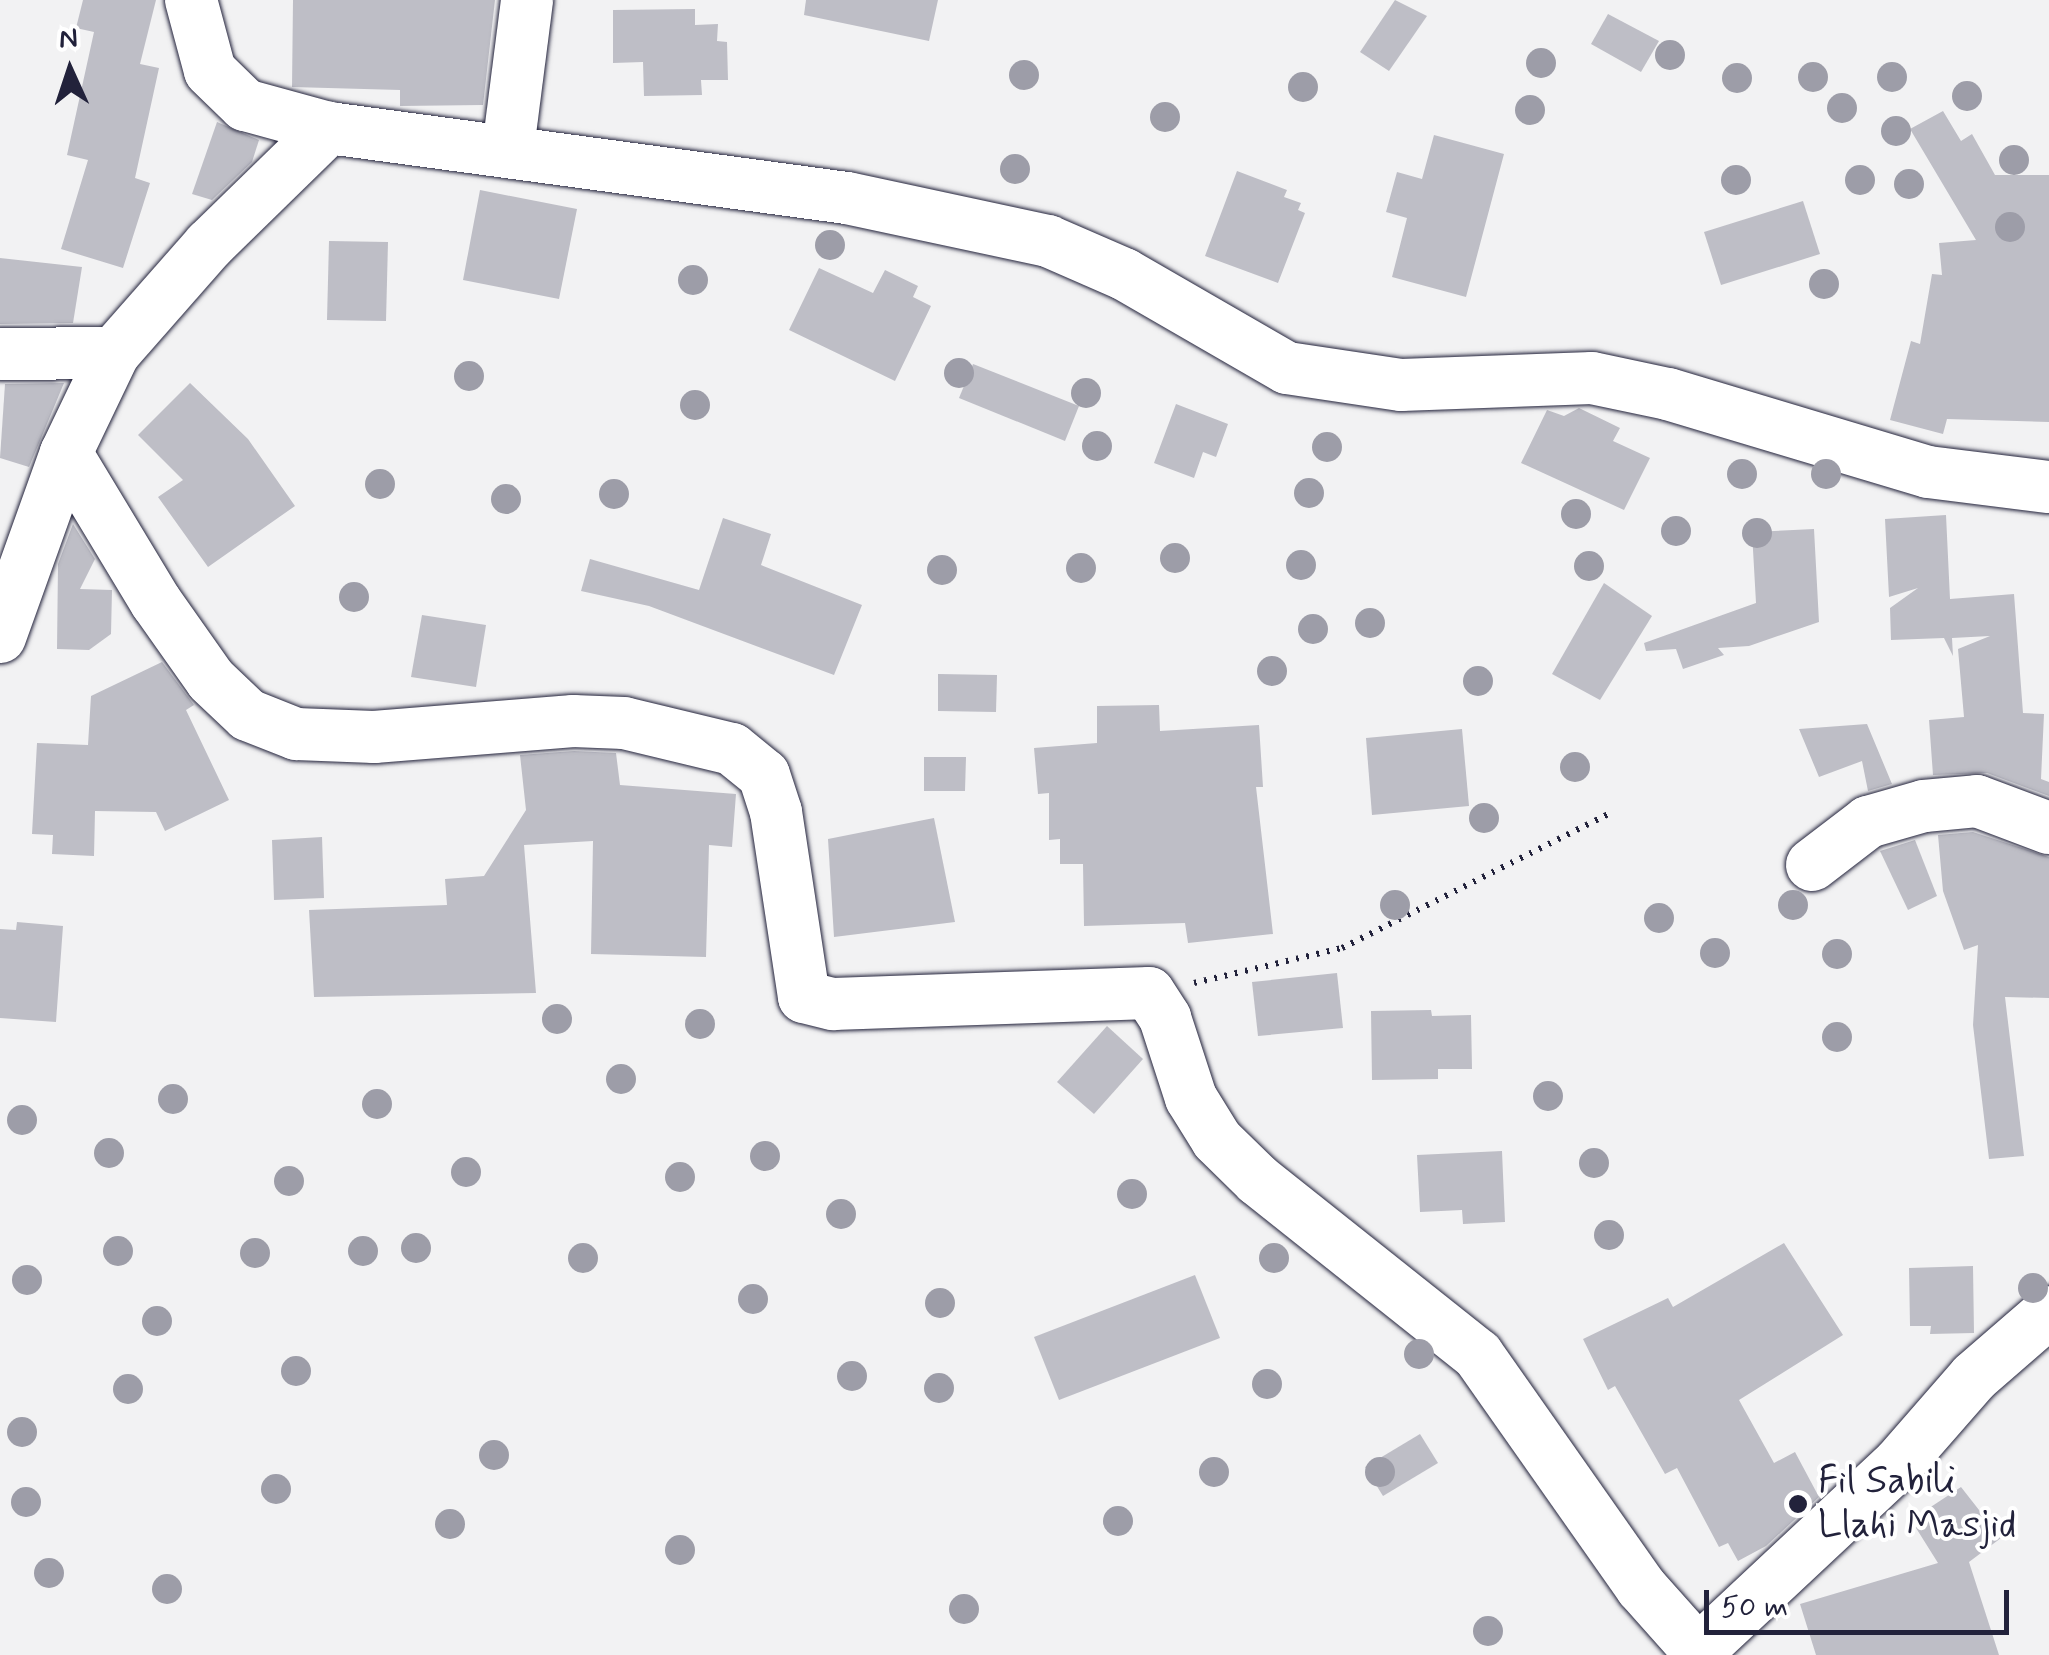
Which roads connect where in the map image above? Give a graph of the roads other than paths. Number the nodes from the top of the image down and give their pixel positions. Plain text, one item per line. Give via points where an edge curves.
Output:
1 (191, 0) edge
2 (527, 0) edge
3 (329, 128) junction
4 (508, 149) junction
5 (114, 353) junction
6 (0, 354) edge
7 (66, 454) junction
8 (2049, 487) edge
9 (0, 637) edge
10 (2049, 828) edge
11 (1812, 864) dead end
12 (2049, 1312) edge
13 (1696, 1653) edge

1 - 3 street via 210,71 244,106
2 - 4 street
3 - 4 street
3 - 5 street via 209,246
4 - 8 street via 846,198 1048,241 1124,274 1287,368 1400,385 1592,378 1668,394 1928,472
5 - 6 street
5 - 7 street
7 - 9 street
7 - 13 street via 156,602 211,680 248,715 296,734 374,737 624,723 732,749 764,774 776,812 804,997 832,1004 1149,993 1165,1018 1191,1098 1218,1140 1258,1180 1478,1355 1641,1588
10 - 11 street via 1977,801 1924,806 1868,822
12 - 13 street via 1974,1377 1898,1464

